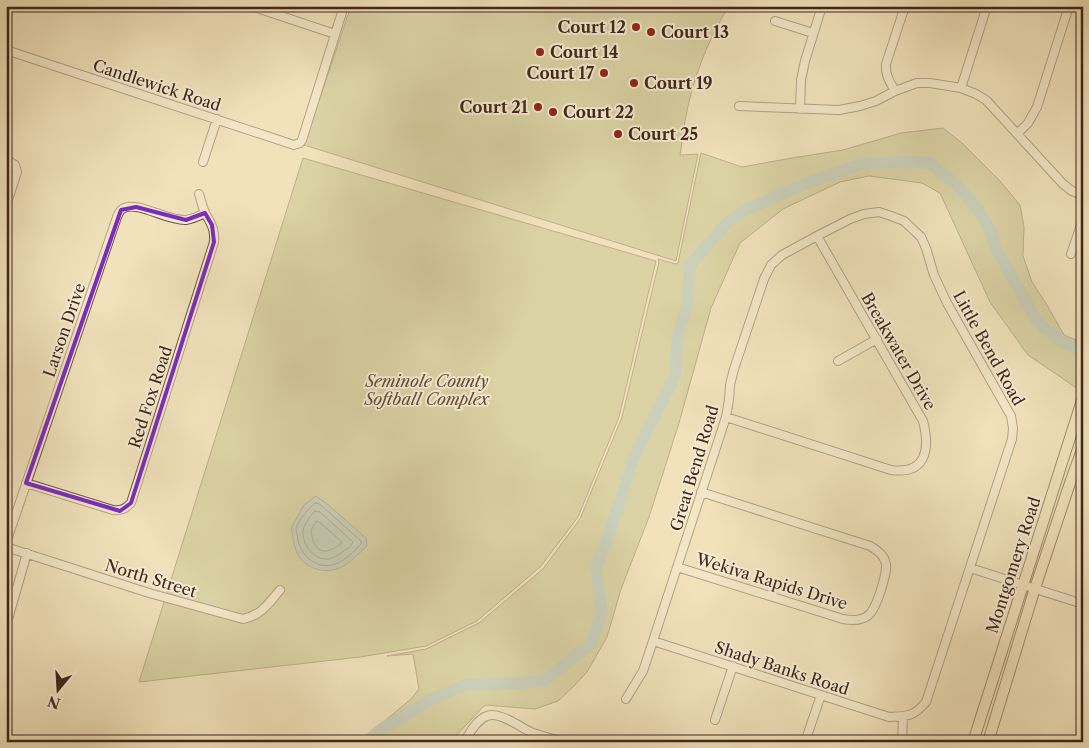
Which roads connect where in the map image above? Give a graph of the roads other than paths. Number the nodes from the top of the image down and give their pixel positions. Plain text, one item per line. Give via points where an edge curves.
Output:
1 (251, 6) edge
2 (344, 6) edge
3 (822, 6) edge
4 (905, 6) edge
5 (987, 6) edge
6 (1069, 6) edge
7 (775, 21) dead end
8 (813, 33) junction
9 (335, 34) junction
10 (6, 50) edge
11 (961, 88) junction
12 (896, 91) junction
13 (739, 106) dead end
14 (800, 109) junction
15 (217, 119) junction
16 (1017, 134) junction
17 (6, 159) edge
18 (203, 162) dead end
19 (199, 194) dead end
20 (1083, 195) edge
21 (6, 206) edge
22 (205, 213) junction
23 (1083, 219) edge
24 (817, 236) junction
25 (1071, 254) dead end
26 (877, 339) junction
27 (838, 361) dead end
28 (1083, 397) edge
29 (726, 417) junction
30 (1083, 447) edge
31 (26, 483) junction
32 (701, 492) junction
33 (123, 509) junction
34 (127, 518) dead end
35 (6, 543) edge
36 (6, 547) edge
37 (27, 554) junction
38 (677, 567) junction
39 (970, 568) junction
40 (1023, 584) junction
41 (1035, 588) junction
42 (280, 590) dead end
43 (1083, 604) edge
44 (6, 626) edge
45 (654, 641) junction
46 (732, 666) junction
47 (822, 695) junction
48 (626, 699) dead end
49 (903, 716) junction
50 (715, 720) dead end
51 (464, 742) edge
52 (563, 742) edge
53 (805, 742) edge
54 (902, 742) edge
55 (973, 742) edge
56 (988, 742) edge

1 - 9 street
2 - 9 street
3 - 8 street
4 - 12 street via 885,71
5 - 11 street
6 - 16 street via 1037,107
7 - 8 street
8 - 14 street via 801,80
9 - 15 street, Candlewick Road via 300,143 294,145
10 - 15 street, Candlewick Road
11 - 12 street via 917,83
11 - 16 street via 986,100
12 - 14 street via 876,101 839,110
13 - 14 street
15 - 18 street
16 - 20 street via 1062,184
17 - 21 street via 15,165 16,172
19 - 22 street, Red Fox Road
22 - 31 street, Larson Drive via 186,220 136,207 128,206 121,210
22 - 33 street, Red Fox Road via 212,225 214,242 131,503
23 - 25 street
24 - 26 street, Breakwater Drive
24 - 29 street, Great Bend Road via 771,265 734,369
24 - 39 street, Little Bend Road via 850,219 879,212 904,221 914,229 922,237 946,303 1011,416 1012,439
26 - 27 street
26 - 29 street, Breakwater Drive via 923,420 926,447 922,460 912,469 891,470
28 - 40 main road, Montgomery Road
29 - 32 street, Great Bend Road
30 - 41 main road, Montgomery Road
31 - 33 street via 112,510
31 - 35 street, Larson Drive
32 - 38 street, Great Bend Road
32 - 38 street, Wekiva Rapids Drive via 870,546 883,556 886,574 875,607 869,615 854,621
33 - 34 street
36 - 37 street, North Street
37 - 42 street, North Street via 243,620 259,614
37 - 44 street
38 - 45 street, Great Bend Road
39 - 40 street
39 - 49 street, Little Bend Road via 926,702 913,714
40 - 41 street
40 - 55 main road, Montgomery Road
41 - 43 street
41 - 56 main road, Montgomery Road
45 - 46 street, Shady Banks Road
45 - 48 street, Great Bend Road via 643,671
46 - 47 street, Shady Banks Road
46 - 50 street
47 - 49 street, Shady Banks Road via 889,717
47 - 53 street
49 - 54 street
51 - 52 street via 478,721 490,715

